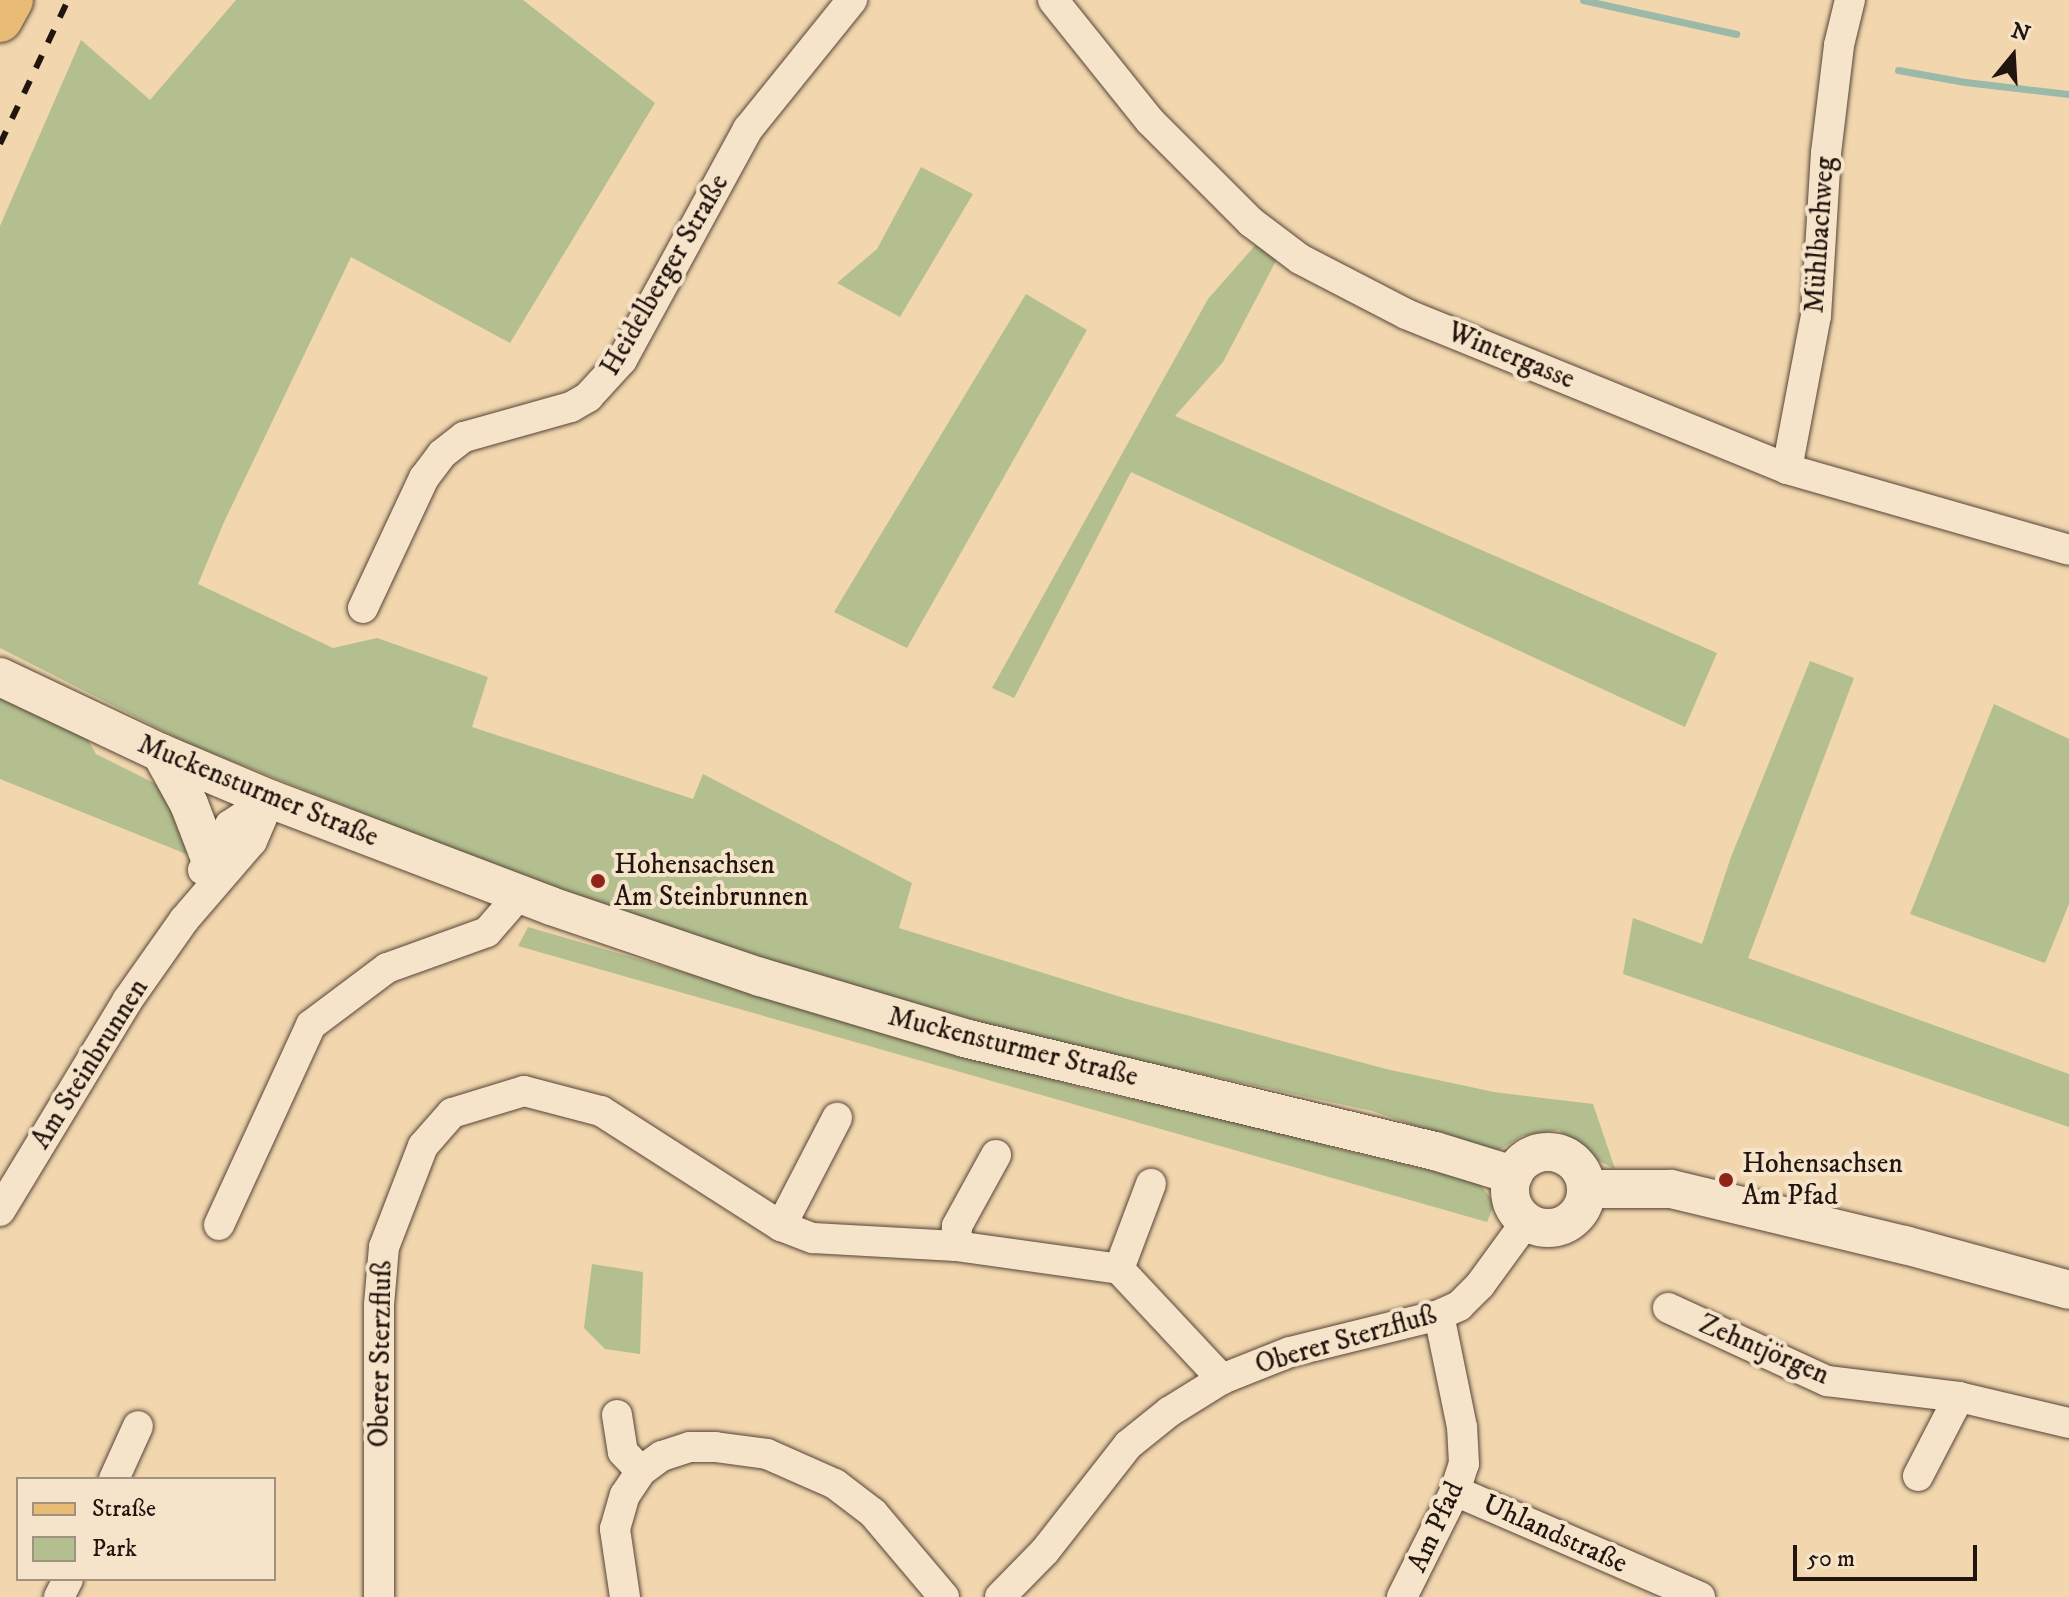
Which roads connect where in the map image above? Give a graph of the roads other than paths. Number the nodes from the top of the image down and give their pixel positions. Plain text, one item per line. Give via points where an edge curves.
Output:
1 (11, 0) edge
2 (852, 0) edge
3 (1053, 0) edge
4 (1850, 0) edge
5 (0, 20) edge
6 (1787, 469) junction
7 (2069, 550) edge
8 (363, 608) dead end
9 (0, 677) edge
10 (161, 753) junction
11 (270, 799) junction
12 (209, 856) junction
13 (520, 894) junction
14 (184, 920) junction
15 (837, 1118) dead end
16 (996, 1155) dead end
17 (1513, 1175) junction
18 (1151, 1184) dead end
19 (1586, 1189) junction
20 (0, 1211) edge
21 (1526, 1222) junction
22 (219, 1225) dead end
23 (781, 1226) junction
24 (956, 1246) junction
25 (1119, 1269) junction
26 (2069, 1290) edge
27 (1668, 1308) dead end
28 (1439, 1315) junction
29 (1222, 1379) junction
30 (1959, 1397) junction
31 (617, 1415) dead end
32 (2069, 1423) edge
33 (138, 1426) dead end
34 (641, 1471) junction
35 (1918, 1476) dead end
36 (115, 1477) edge
37 (1455, 1491) junction
38 (379, 1597) edge
39 (625, 1597) edge
40 (944, 1597) edge
41 (1000, 1597) edge
42 (1402, 1597) edge
43 (1700, 1597) edge

1 - 5 main road
2 - 8 street, Heidelberger Straße via 748,129 622,360 588,397 571,407 464,437 442,454 424,478
3 - 6 street, Wintergasse via 1150,121 1251,222 1300,259 1406,314
4 - 6 street, Mühlbachweg via 1826,153 1816,316
6 - 7 street, Wintergasse
9 - 10 street, Muckensturmer Straße
10 - 11 street, Muckensturmer Straße
10 - 12 street
11 - 12 street, Am Steinbrunnen via 230,825
11 - 13 street, Muckensturmer Straße
11 - 14 street, Am Steinbrunnen via 252,841
12 - 14 street, Am Steinbrunnen
13 - 17 street, Muckensturmer Straße via 760,977 964,1038 1435,1151
13 - 22 street via 487,932 387,968 311,1025
14 - 20 street, Am Steinbrunnen via 127,1001
15 - 23 street
16 - 24 street via 957,1226
17 - 19 street via 1521,1163 1548,1152 1574,1163
17 - 21 street via 1511,1201
18 - 25 street
19 - 21 street via 1584,1202 1569,1223 1540,1228
19 - 26 street via 1671,1189
21 - 28 street, Oberer Sterzfluß via 1470,1297
23 - 24 street, Oberer Sterzfluß via 813,1238
23 - 38 street, Oberer Sterzfluß via 601,1111 524,1091 452,1113 423,1146 384,1247 379,1305
24 - 25 street, Oberer Sterzfluß
25 - 29 street, Oberer Sterzfluß
27 - 30 street, Zehntjörgen via 1827,1381
28 - 29 street, Oberer Sterzfluß via 1290,1352
28 - 37 street, Am Pfad via 1465,1449
29 - 41 street, Oberer Sterzfluß via 1128,1445 1045,1551
30 - 32 street, Zehntjörgen
30 - 35 street
31 - 34 street via 623,1452
33 - 36 street
34 - 39 street via 625,1495 615,1529
34 - 40 street via 662,1456 690,1447 745,1450 790,1462 835,1484 873,1513
37 - 42 street, Am Pfad
37 - 43 street, Uhlandstraße

